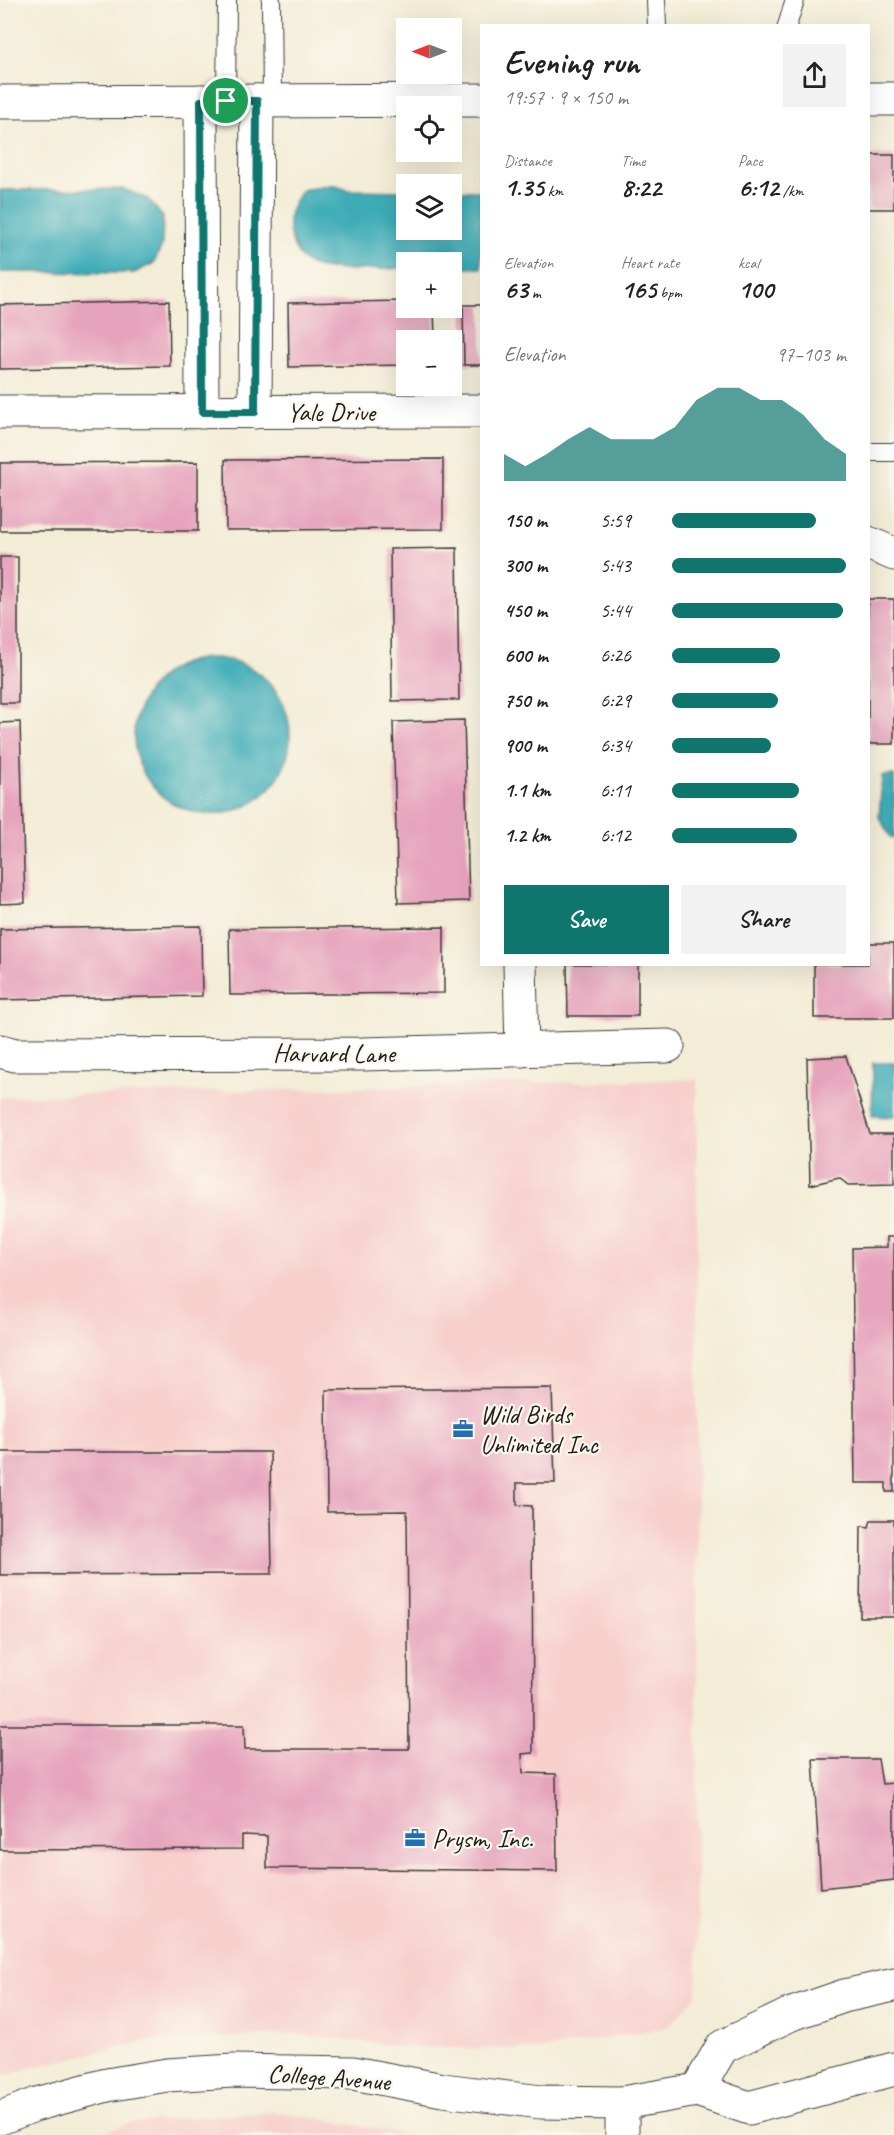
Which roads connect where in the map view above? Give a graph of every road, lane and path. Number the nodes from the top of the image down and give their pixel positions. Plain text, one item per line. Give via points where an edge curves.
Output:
1 (226, 0) edge
2 (271, 0) edge
3 (656, 0) edge
4 (795, 0) edge
5 (657, 24) edge
6 (788, 24) edge
7 (870, 99) edge
8 (894, 99) edge
9 (480, 100) edge
10 (239, 101) junction
11 (0, 102) edge
12 (480, 411) edge
13 (0, 412) edge
14 (202, 412) junction
15 (255, 412) junction
16 (870, 452) edge
17 (894, 452) edge
18 (870, 544) edge
19 (894, 555) edge
20 (520, 966) edge
21 (668, 1046) dead end
22 (522, 1050) junction
23 (0, 1051) edge
24 (894, 1985) edge
25 (894, 2069) edge
26 (697, 2090) junction
27 (0, 2118) edge
28 (622, 2119) edge

1 - 10 lane
2 - 10 lane
3 - 5 lane
4 - 6 lane
7 - 8 street
9 - 10 street
10 - 11 street
10 - 14 street
10 - 15 street
12 - 15 street, Yale Drive
13 - 14 street, Yale Drive
14 - 15 street, Yale Drive
16 - 17 lane
18 - 19 street
20 - 22 street
21 - 22 street, Harvard Lane
22 - 23 street, Harvard Lane via 15,1055
24 - 26 street via 844,1996 789,2015 722,2047
25 - 26 street, College Avenue via 749,2108
26 - 28 street, College Avenue
27 - 28 street, College Avenue via 107,2085 167,2075 233,2071 353,2073

